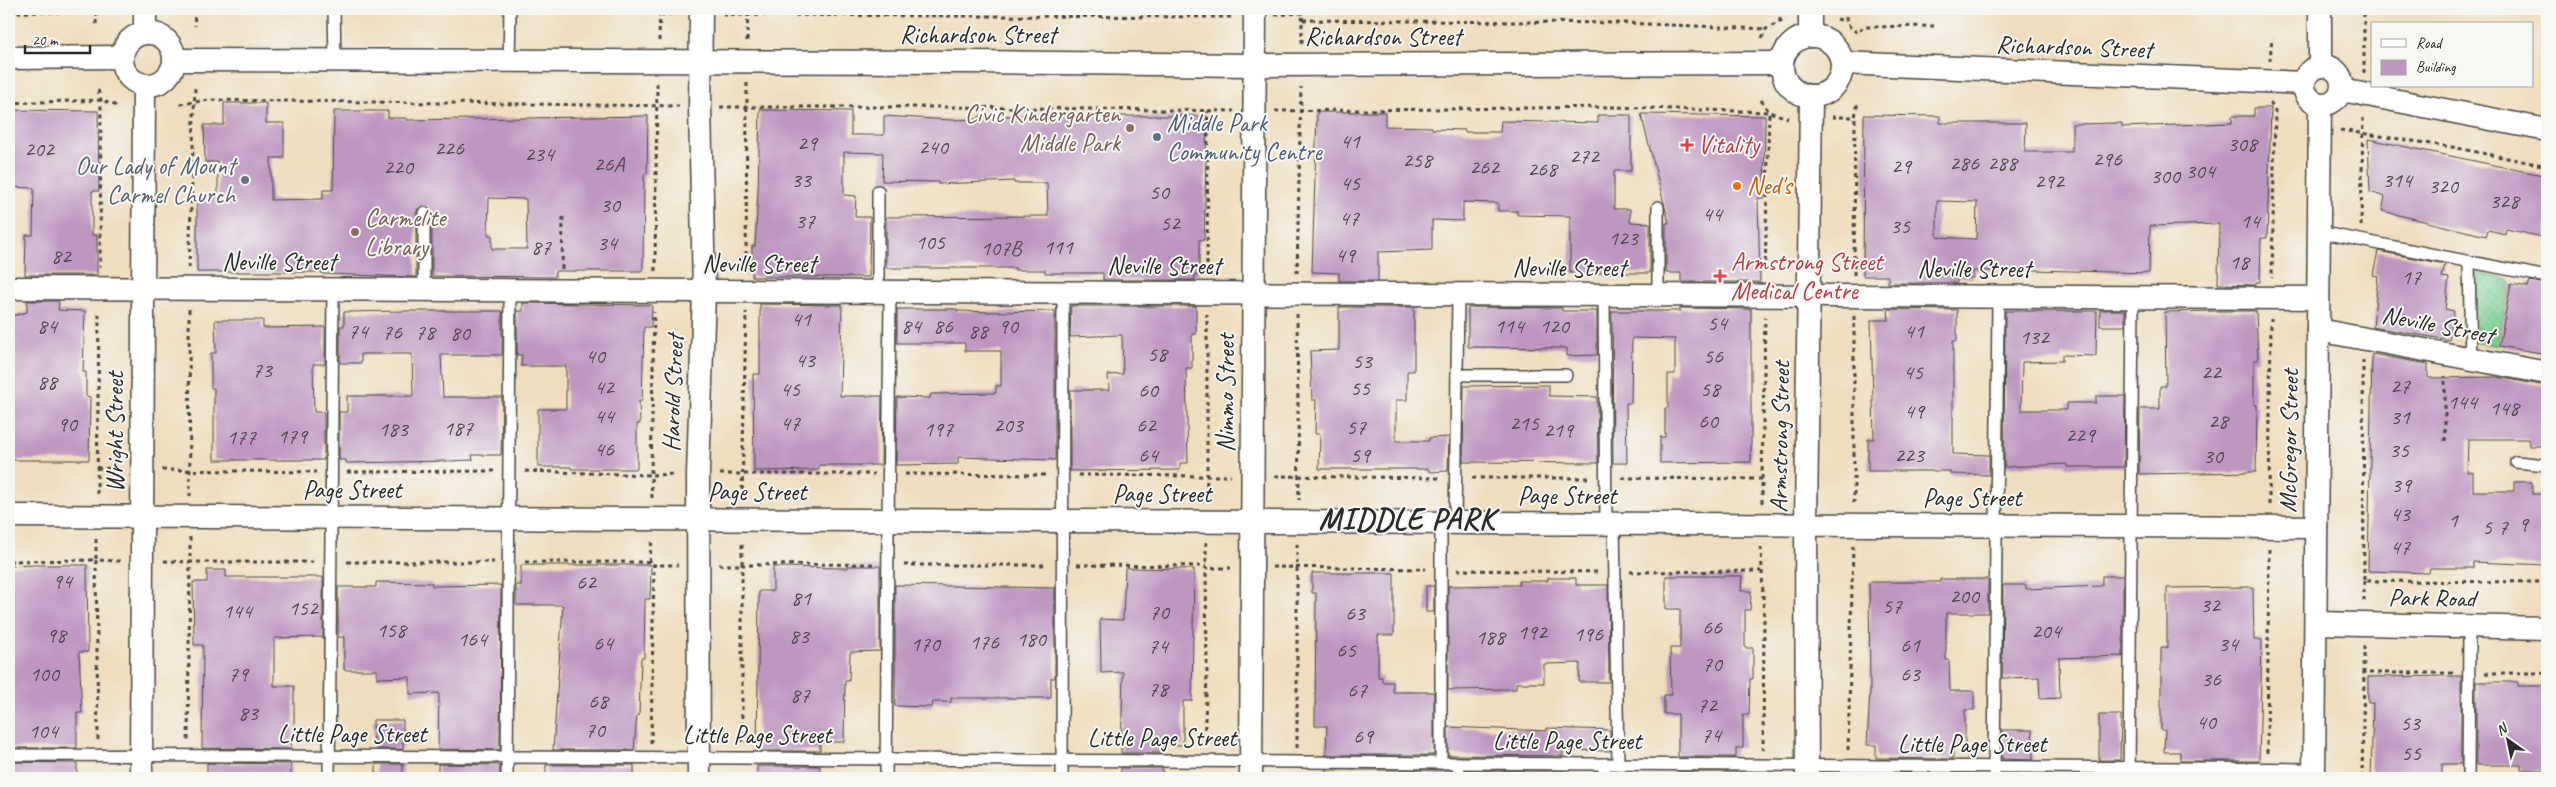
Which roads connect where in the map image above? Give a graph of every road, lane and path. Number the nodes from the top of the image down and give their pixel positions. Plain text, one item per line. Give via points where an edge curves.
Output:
1 (116, 9) edge
2 (145, 9) edge
3 (178, 9) edge
4 (334, 9) edge
5 (510, 9) edge
6 (660, 9) edge
7 (748, 9) edge
8 (1780, 9) edge
9 (1810, 9) edge
10 (1846, 9) edge
11 (2320, 9) edge
12 (2364, 9) edge
13 (102, 10) edge
14 (194, 10) edge
15 (701, 11) edge
16 (1303, 11) edge
17 (9, 12) edge
18 (1255, 12) edge
19 (97, 13) junction
20 (748, 16) junction
21 (1786, 18) dead end
22 (1837, 19) dead end
23 (1302, 20) junction
24 (1845, 21) junction
25 (1780, 22) junction
26 (96, 24) dead end
27 (195, 26) dead end
28 (1934, 26) dead end
29 (1766, 29) junction
30 (145, 33) junction
31 (1810, 36) junction
32 (1762, 38) dead end
33 (2272, 38) dead end
34 (121, 57) junction
35 (9, 58) edge
36 (175, 60) junction
37 (335, 60) junction
38 (510, 61) junction
39 (699, 62) junction
40 (747, 62) junction
41 (1842, 62) junction
42 (1781, 63) junction
43 (1254, 65) junction
44 (1302, 65) junction
45 (2320, 66) junction
46 (2269, 82) junction
47 (2304, 83) junction
48 (144, 86) junction
49 (195, 87) dead end
50 (98, 90) dead end
51 (2342, 90) junction
52 (2364, 95) junction
53 (1811, 96) junction
54 (101, 100) junction
55 (1762, 100) dead end
56 (1858, 101) dead end
57 (193, 102) junction
58 (9, 103) edge
59 (180, 104) dead end
60 (117, 106) dead end
61 (700, 107) junction
62 (745, 108) junction
63 (1301, 110) junction
64 (1208, 111) junction
65 (1255, 111) junction
66 (1769, 112) junction
67 (2320, 115) junction
68 (1831, 117) dead end
69 (1855, 117) junction
70 (1788, 118) dead end
71 (2547, 130) edge
72 (2363, 134) junction
73 (2547, 166) edge
74 (878, 191) dead end
75 (1658, 207) dead end
76 (424, 213) dead end
77 (562, 217) dead end
78 (2319, 232) junction
79 (2361, 240) junction
80 (2469, 263) junction
81 (2547, 277) edge
82 (9, 288) edge
83 (99, 288) junction
84 (143, 289) junction
85 (188, 289) junction
86 (333, 289) junction
87 (424, 290) junction
88 (510, 290) junction
89 (562, 290) junction
90 (704, 291) junction
91 (746, 291) junction
92 (884, 292) junction
93 (1063, 293) junction
94 (1207, 293) junction
95 (1254, 294) junction
96 (1296, 294) junction
97 (1458, 295) junction
98 (1604, 295) junction
99 (1658, 295) junction
100 (1810, 296) junction
101 (1854, 296) junction
102 (1998, 297) junction
103 (2133, 298) junction
104 (2318, 298) junction
105 (2272, 300) junction
106 (2318, 330) junction
107 (2362, 338) junction
108 (2446, 356) junction
109 (2471, 360) junction
110 (2547, 374) edge
111 (1457, 375) junction
112 (1566, 375) dead end
113 (2445, 441) dead end
114 (2516, 462) dead end
115 (2547, 465) edge
116 (97, 468) junction
117 (142, 470) junction
118 (190, 470) junction
119 (509, 471) junction
120 (331, 472) junction
121 (651, 474) dead end
122 (1207, 476) dead end
123 (9, 516) edge
124 (96, 516) junction
125 (142, 517) junction
126 (190, 517) junction
127 (331, 518) junction
128 (508, 518) junction
129 (698, 519) junction
130 (742, 520) junction
131 (887, 520) junction
132 (1064, 521) junction
133 (1206, 522) junction
134 (1252, 522) junction
135 (1448, 523) junction
136 (1610, 524) junction
137 (1806, 525) junction
138 (1854, 525) junction
139 (1996, 526) junction
140 (2130, 526) junction
141 (2269, 527) junction
142 (2316, 527) junction
143 (9, 561) edge
144 (331, 562) junction
145 (508, 562) junction
146 (887, 564) junction
147 (654, 565) junction
148 (742, 565) junction
149 (1064, 565) junction
150 (697, 566) junction
151 (1206, 567) junction
152 (1252, 568) junction
153 (1441, 569) junction
154 (1761, 571) dead end
155 (1615, 572) junction
156 (2364, 581) junction
157 (2547, 582) edge
158 (2316, 623) junction
159 (2364, 624) junction
160 (2469, 626) junction
161 (2547, 628) edge
162 (2468, 672) junction
163 (2364, 673) junction
164 (2547, 673) edge
165 (9, 755) edge
166 (141, 756) junction
167 (329, 756) junction
168 (507, 757) junction
169 (651, 757) junction
170 (742, 758) junction
171 (886, 759) junction
172 (1062, 760) junction
173 (1204, 761) junction
174 (1441, 763) junction
175 (1458, 763) junction
176 (1604, 764) junction
177 (1618, 764) junction
178 (1848, 766) junction
179 (699, 768) edge
180 (2267, 769) junction
181 (1251, 770) edge
182 (1807, 772) edge
183 (1994, 772) edge
184 (2129, 773) edge
185 (2314, 774) edge
186 (141, 778) edge
187 (329, 778) edge
188 (507, 778) edge
189 (886, 778) edge
190 (1062, 778) edge
191 (1458, 778) edge
192 (1604, 778) edge
193 (2362, 778) edge
194 (2468, 778) edge

1 - 13 path
2 - 30 street
3 - 14 path
4 - 37 lane
5 - 38 lane
6 - 15 path via 660,15
7 - 20 path
8 - 25 path
9 - 31 street
10 - 24 path
11 - 45 street
12 - 52 path
13 - 19 path
14 - 27 path
15 - 20 path
15 - 39 street, Harold Street
16 - 18 path
16 - 23 path
17 - 19 path
18 - 20 path
18 - 43 street, Nimmo Street
19 - 26 path
20 - 40 path
21 - 25 path
22 - 24 path
23 - 29 path via 1624,23
23 - 44 path
24 - 28 path via 1858,33 1863,27
25 - 29 path
29 - 32 path
30 - 34 street via 127,43
30 - 36 street via 161,36 167,41
31 - 41 street via 1819,36 1834,46
31 - 42 street via 1794,42
33 - 46 path
34 - 35 street
34 - 48 street via 127,76
36 - 37 street, Richardson Street
36 - 48 street via 167,78
37 - 38 street, Richardson Street
38 - 39 street, Richardson Street
39 - 40 street, Richardson Street
39 - 61 street, Harold Street
40 - 43 street, Richardson Street
40 - 62 path
41 - 46 street, Richardson Street
41 - 53 street via 1841,73 1834,86 1821,95
42 - 44 street, Richardson Street
42 - 53 street via 1786,82 1793,90
43 - 44 street, Richardson Street
43 - 65 street, Nimmo Street
44 - 63 path
45 - 47 street via 2308,72
45 - 51 street via 2326,65 2337,71 2342,80
46 - 47 street, Richardson Street
46 - 105 path via 2266,99 2275,110
47 - 67 street via 2307,95
48 - 84 street, Wright Street
49 - 57 path
50 - 54 path
51 - 52 street
51 - 67 street
52 - 71 street
52 - 72 path
53 - 100 street, Armstrong Street
54 - 58 path
54 - 60 path
54 - 83 path
55 - 66 path
56 - 69 path
57 - 59 path
57 - 61 path
57 - 85 path
61 - 62 path
61 - 90 street, Harold Street
62 - 64 path
62 - 91 path
63 - 65 path
63 - 66 path via 1612,107
63 - 96 path
64 - 65 path
64 - 94 path
65 - 95 street, Nimmo Street
66 - 70 path
67 - 72 path
67 - 78 street, McGregor Street
68 - 69 path
69 - 101 path
72 - 73 path
72 - 79 path
74 - 92 lane
75 - 99 lane
76 - 87 lane
77 - 89 path
78 - 79 lane
78 - 104 street, McGregor Street
79 - 80 lane
80 - 81 lane
80 - 109 lane
82 - 83 street, Neville Street
83 - 84 street, Neville Street
83 - 116 path
84 - 85 street, Neville Street
84 - 117 street, Wright Street
85 - 86 street, Neville Street
85 - 118 path
86 - 87 street, Neville Street
86 - 120 lane
87 - 88 street, Neville Street
88 - 89 street, Neville Street
88 - 119 lane
89 - 90 street, Neville Street
90 - 91 street, Neville Street
90 - 129 street, Harold Street
91 - 92 street, Neville Street
91 - 130 path
92 - 93 street, Neville Street
92 - 131 lane
93 - 94 street, Neville Street
93 - 132 lane
94 - 95 street, Neville Street
94 - 122 path
95 - 96 street, Neville Street
95 - 134 street, Nimmo Street
96 - 97 street, Neville Street
97 - 98 street, Neville Street
97 - 111 lane
98 - 99 street, Neville Street
98 - 136 lane
99 - 100 street, Neville Street
100 - 101 street, Neville Street
100 - 137 street, Armstrong Street
101 - 102 street, Neville Street
101 - 138 path
102 - 103 street, Neville Street
102 - 139 lane
103 - 105 street, Neville Street
103 - 140 lane
104 - 105 street, Neville Street
104 - 106 street, McGregor Street
105 - 141 path
106 - 107 street, Neville Street
106 - 142 street, McGregor Street
107 - 108 street, Neville Street
107 - 156 path
108 - 109 street, Neville Street
108 - 113 path
109 - 110 street, Neville Street
111 - 112 lane
111 - 135 lane
114 - 115 lane
116 - 117 path
116 - 124 path
117 - 118 path
117 - 125 street, Wright Street
118 - 120 path
118 - 126 path
119 - 120 path
119 - 121 path
119 - 128 lane
120 - 127 lane
123 - 124 street, Page Street
124 - 125 street, Page Street
124 - 143 path via 96,560
125 - 126 street, Page Street
125 - 166 street, Wright Street
126 - 127 street, Page Street
126 - 144 path via 190,562
127 - 128 street, Page Street
127 - 144 lane
128 - 129 street, Page Street
128 - 145 lane
129 - 130 street, Page Street
129 - 150 street, Harold Street
130 - 131 street, Page Street
130 - 148 path
131 - 132 street, Page Street
131 - 146 lane
132 - 133 street, Page Street
132 - 149 lane
133 - 134 street, Page Street
133 - 151 path
134 - 135 street, Page Street
134 - 152 street, Nimmo Street
135 - 136 street, Page Street
135 - 153 lane
136 - 137 street, Page Street
136 - 155 lane
137 - 138 street, Page Street
137 - 182 street, Armstrong Street
138 - 139 street, Page Street
138 - 178 path
139 - 140 street, Page Street
139 - 183 lane
140 - 141 street, Page Street
140 - 184 lane
141 - 142 street, Page Street
141 - 180 path
142 - 158 street, McGregor Street
144 - 145 path
144 - 167 lane
145 - 147 path via 650,562
145 - 168 lane
146 - 148 path
146 - 149 path
146 - 171 lane
147 - 150 path
147 - 169 path
148 - 150 path
148 - 170 path
149 - 151 path
149 - 172 lane
150 - 179 street, Harold Street
151 - 152 path
151 - 173 path
152 - 153 path
152 - 181 street, Nimmo Street
153 - 155 path
153 - 174 lane
154 - 155 path
155 - 177 lane
156 - 157 path
156 - 159 path
158 - 159 street, Park Road
158 - 185 street, McGregor Street
159 - 160 street, Park Road
159 - 163 path
160 - 161 street, Park Road
160 - 162 lane
162 - 163 path
162 - 164 path
162 - 194 lane
163 - 193 path
165 - 166 lane, Little Page Street
166 - 167 lane, Little Page Street
166 - 186 street, Wright Street
167 - 168 lane, Little Page Street
167 - 187 lane
168 - 169 lane, Little Page Street
168 - 188 lane
169 - 179 lane, Little Page Street
170 - 171 lane, Little Page Street
170 - 179 lane, Little Page Street
171 - 172 lane, Little Page Street
171 - 189 lane
172 - 173 lane, Little Page Street
172 - 190 lane
173 - 181 lane, Little Page Street
174 - 175 lane, Little Page Street
174 - 181 lane, Little Page Street
175 - 176 lane, Little Page Street
175 - 191 lane
176 - 177 lane, Little Page Street
176 - 192 lane
177 - 182 lane, Little Page Street
178 - 182 lane, Little Page Street
178 - 183 lane, Little Page Street
180 - 184 lane, Little Page Street
180 - 185 lane, Little Page Street
183 - 184 lane, Little Page Street

